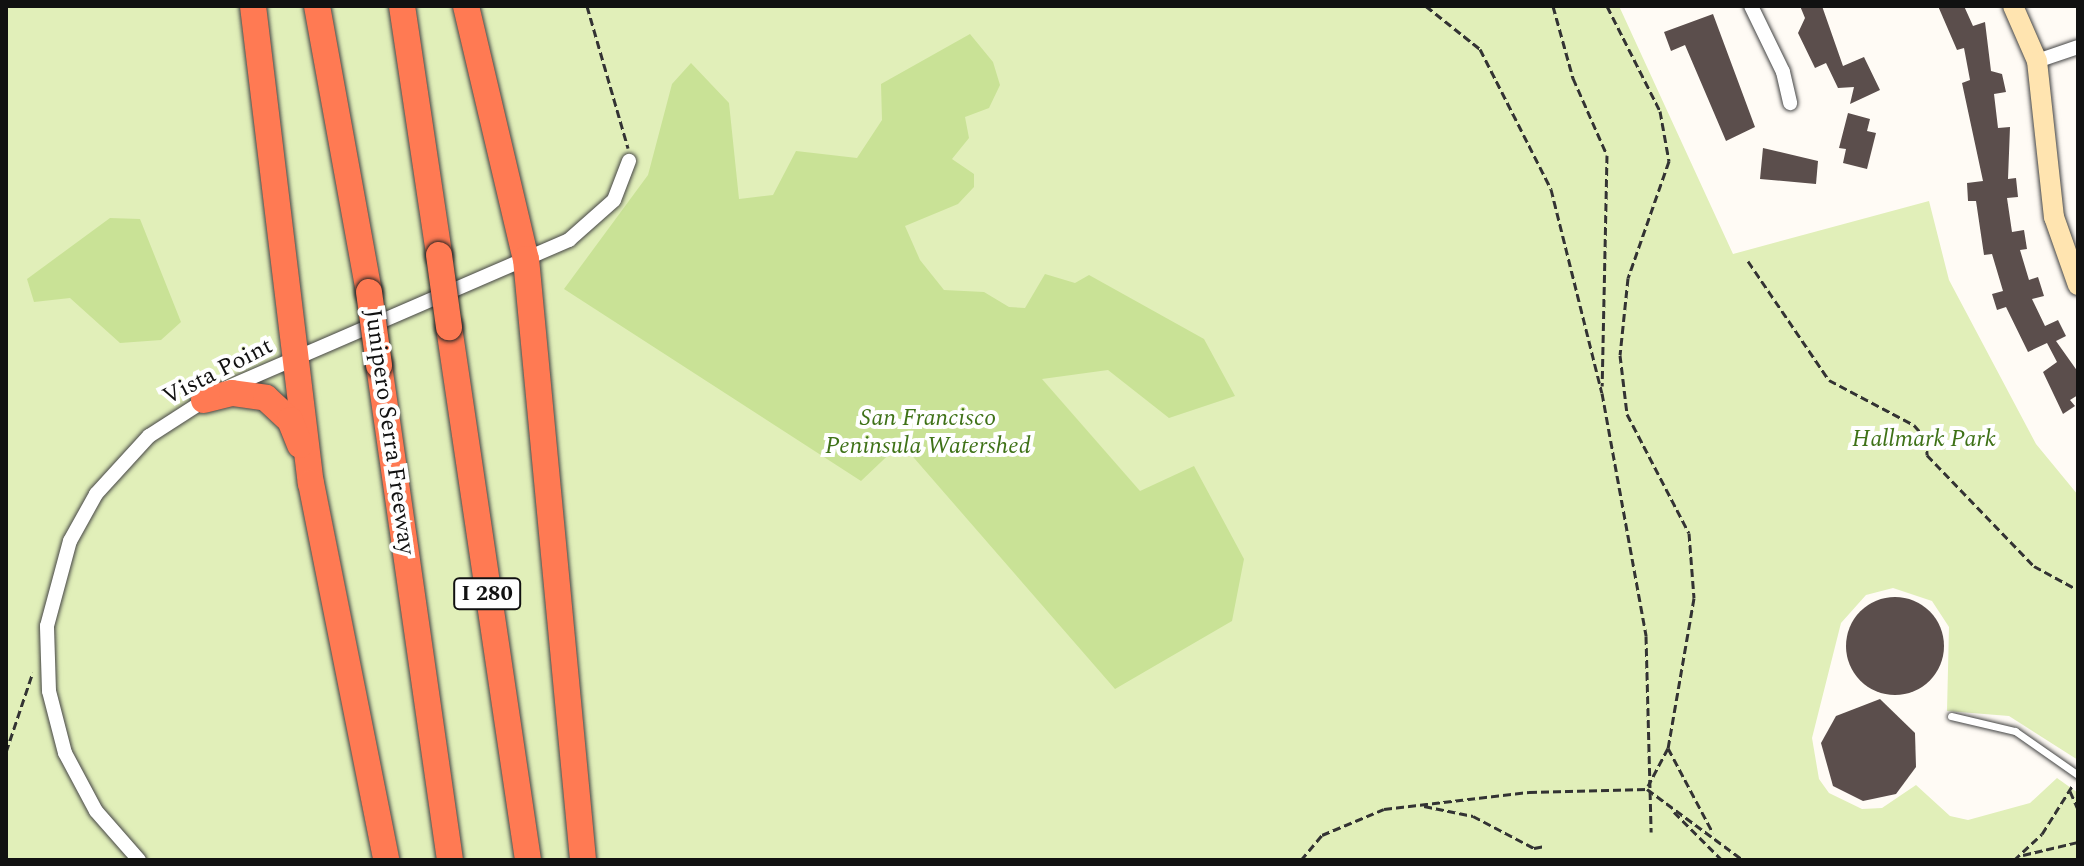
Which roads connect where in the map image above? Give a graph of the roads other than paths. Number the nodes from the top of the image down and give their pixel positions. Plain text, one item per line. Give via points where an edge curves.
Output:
1 (253, 6) edge
2 (317, 6) edge
3 (402, 6) edge
4 (466, 6) edge
5 (1751, 6) edge
6 (2013, 6) edge
7 (2078, 47) edge
8 (2037, 61) junction
9 (1790, 103) dead end
10 (629, 161) road end
11 (526, 259) junction
12 (2078, 285) edge
13 (297, 358) junction
14 (204, 400) junction
15 (311, 483) junction
16 (1951, 716) dead end
17 (2078, 776) edge
18 (139, 860) edge
19 (386, 860) edge
20 (450, 860) edge
21 (528, 860) edge
22 (583, 860) edge

1 - 13 highway
2 - 20 highway, Junipero Serra Freeway, bridge via 369,292
3 - 21 highway, I 280, bridge
4 - 11 highway
5 - 9 street via 1783,72
6 - 8 street
7 - 8 street
8 - 12 street via 2054,217
10 - 11 street, Vista Point via 601,216
11 - 13 street, Vista Point
11 - 22 highway
13 - 14 street, Vista Point
13 - 15 highway
14 - 15 highway via 249,393 281,408
14 - 18 street, Vista Point via 149,436 96,494 70,541 47,626 49,691 65,753 96,811
15 - 19 highway
16 - 17 lane via 2015,731

